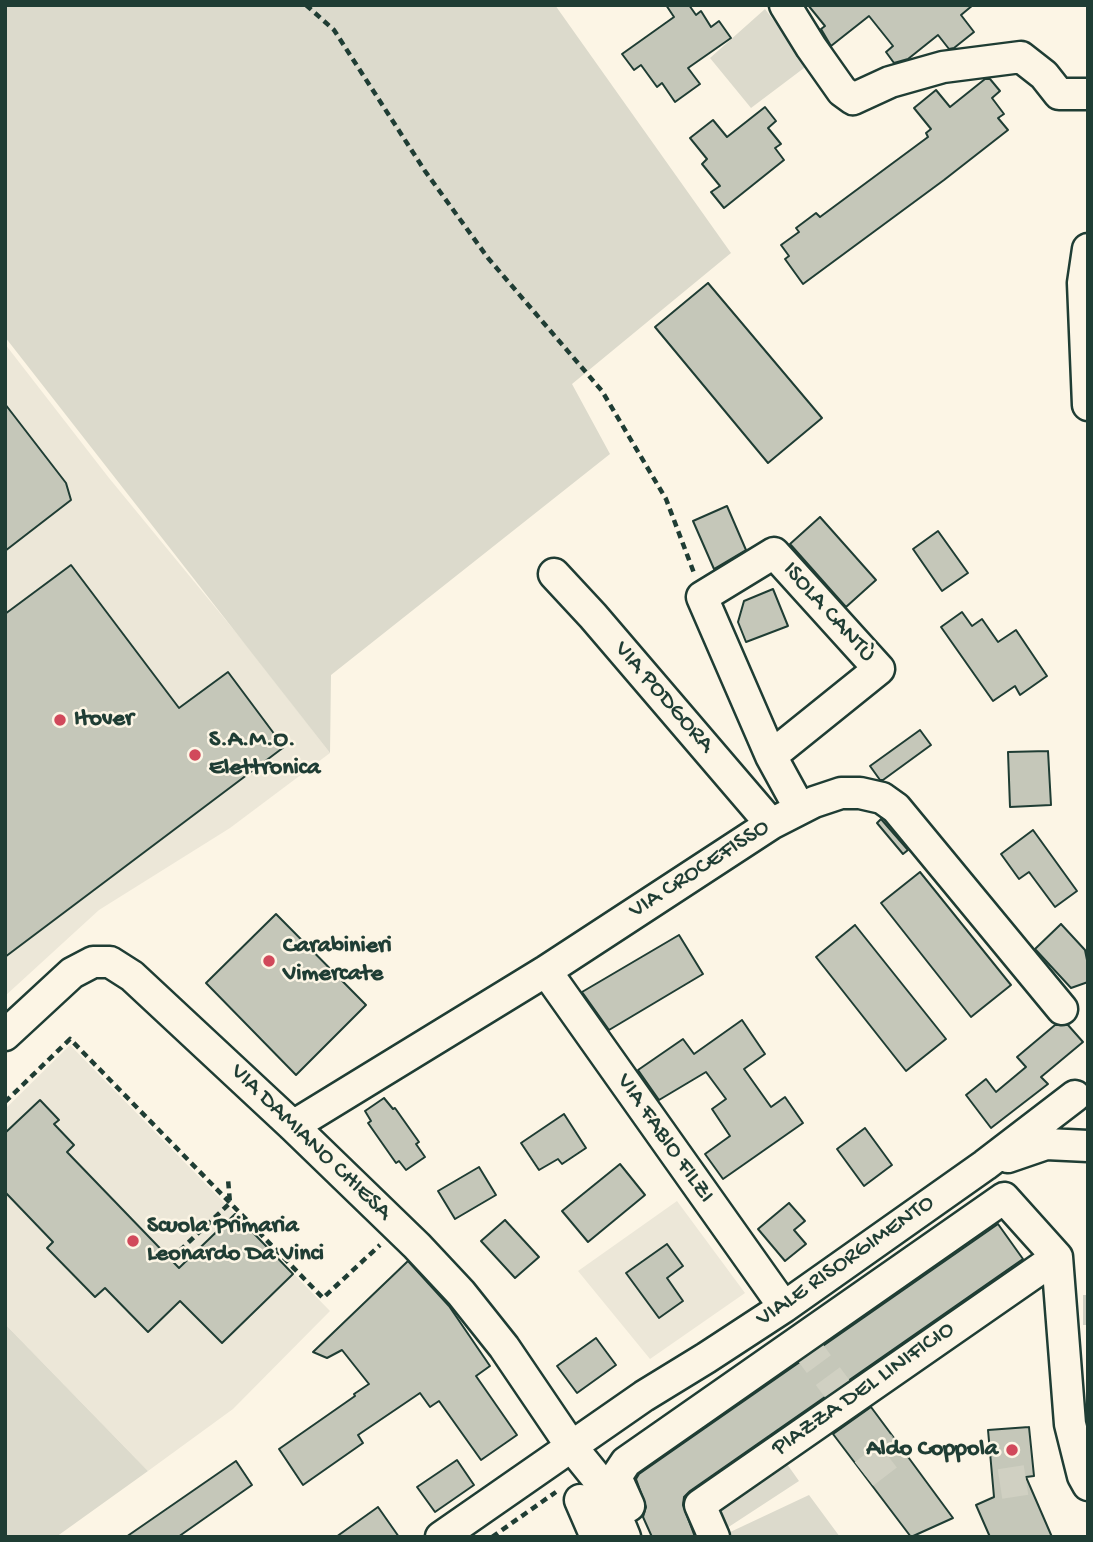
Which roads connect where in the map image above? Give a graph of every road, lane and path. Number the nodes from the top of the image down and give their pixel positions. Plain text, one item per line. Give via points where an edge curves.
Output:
1 (306, 5) edge
2 (785, 5) edge
3 (1088, 94) edge
4 (1088, 249) edge
5 (1088, 405) edge
6 (554, 574) dead end
7 (702, 597) junction
8 (771, 756) junction
9 (800, 808) junction
10 (771, 824) junction
11 (546, 971) junction
12 (1062, 1009) dead end
13 (5, 1035) edge
14 (1081, 1090) edge
15 (5, 1102) edge
16 (293, 1126) junction
17 (1088, 1146) edge
18 (985, 1165) junction
19 (228, 1179) dead end
20 (230, 1203) junction
21 (391, 1246) dead end
22 (1056, 1257) junction
23 (171, 1259) dead end
24 (784, 1307) junction
25 (1079, 1424) edge
26 (576, 1452) junction
27 (1088, 1485) edge
28 (580, 1500) joint
29 (441, 1537) edge
30 (469, 1537) edge
31 (492, 1537) edge
32 (596, 1537) edge
33 (625, 1537) edge
34 (642, 1537) edge
35 (714, 1537) edge

1 - 7 path via 334,30 425,171 488,258 603,391 666,499
2 - 3 street via 842,90 853,99 890,82 943,67 1021,57 1059,94
4 - 5 street via 1083,283
6 - 10 street, VIA PODGORA
7 - 8 street
7 - 8 street, ISOLA CANTÙ via 774,553 879,669
8 - 9 street
9 - 10 street, VIA CROCEFISSO
9 - 12 street, VIA CROCEFISSO via 841,793 872,795 897,808
10 - 11 street, VIA CROCEFISSO
11 - 16 street, VIA CROCEFISSO
11 - 24 street, VIA FABIO FILZI
13 - 16 street, VIA DAMIANO CHIESA via 72,974 93,962 110,962 132,976
14 - 17 street via 1071,1107 1074,1129
14 - 18 street, VIALE RISORGIMENTO
15 - 20 path via 70,1039
16 - 26 street, VIA DAMIANO CHIESA via 469,1302
17 - 18 street, VIALE RISORGIMENTO via 1046,1144
18 - 24 street, VIALE RISORGIMENTO
19 - 20 path
20 - 21 path via 323,1298 378,1245
20 - 23 path
22 - 25 street via 1072,1310
22 - 34 street via 1004,1198 626,1462 616,1477
22 - 35 street, PIAZZA DEL LINIFICIO via 700,1505
24 - 26 street, VIALE RISORGIMENTO via 643,1396
25 - 27 street via 1083,1476
26 - 29 street, VIALE RISORGIMENTO
26 - 30 street, VIALE RISORGIMENTO
26 - 33 street, VIA DAMIANO CHIESA via 606,1488
28 - 31 path via 573,1490 558,1490
28 - 32 street

